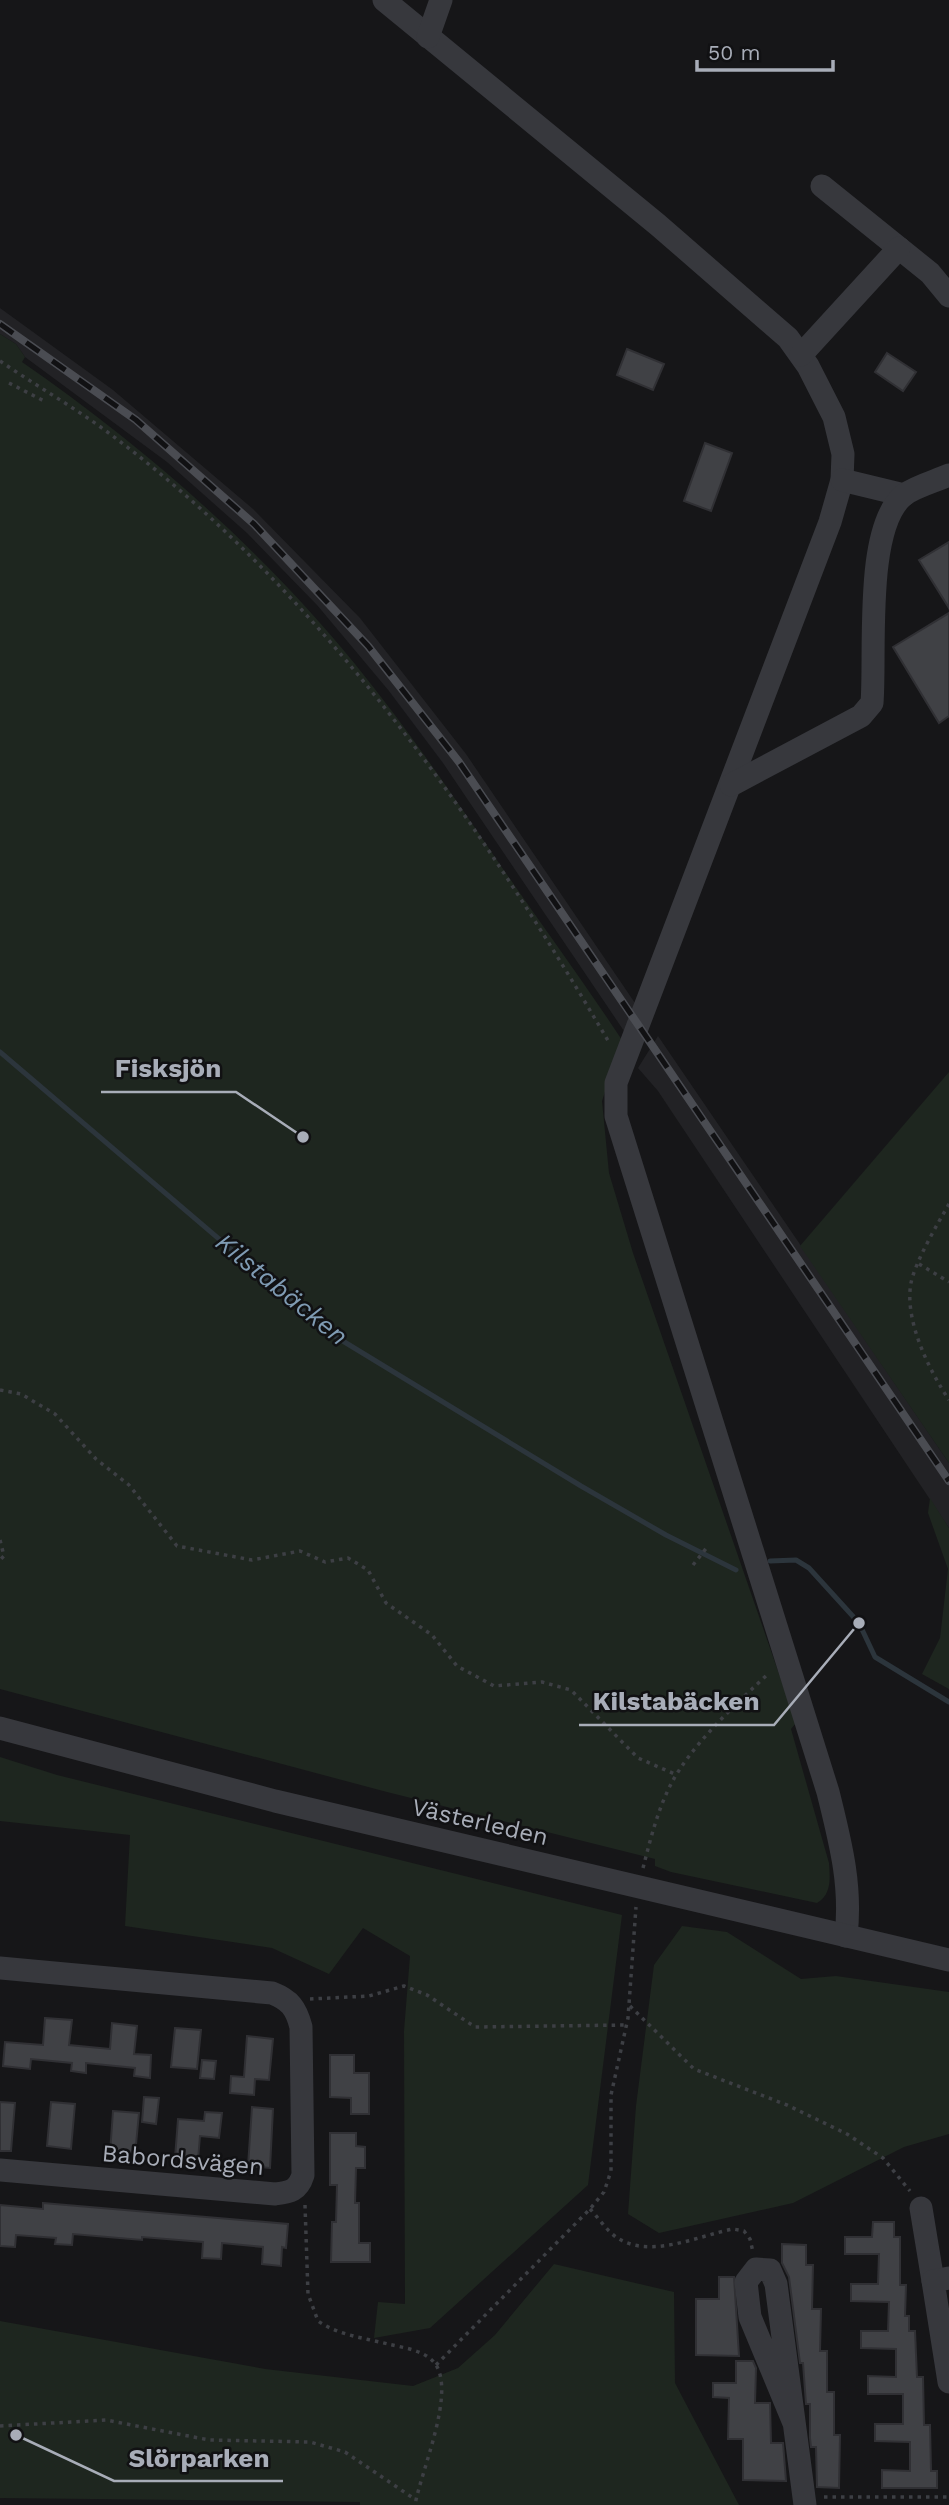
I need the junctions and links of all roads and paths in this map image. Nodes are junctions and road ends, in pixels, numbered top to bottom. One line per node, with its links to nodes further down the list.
1 (384, 0): 3 (street)
2 (441, 0): 3 (street)
3 (428, 37): 7 (street)
4 (821, 186): 5 (street)
5 (899, 248): 6 (street); 7 (street)
6 (949, 296)
7 (801, 355): 12 (street)
8 (0, 362): 15 (path)
9 (9, 383): 10 (path)
10 (46, 401)
11 (949, 475): 13 (street)
12 (842, 480): 13 (street); 14 (street)
13 (904, 495): 14 (street)
14 (730, 785): 25 (street)
15 (612, 1046)
16 (949, 1204): 17 (path)
17 (919, 1264): 18 (path); 20 (path)
18 (949, 1282)
19 (0, 1390): 27 (path)
20 (949, 1400)
21 (0, 1540): 23 (path)
22 (708, 1546): 24 (path)
23 (0, 1560)
24 (693, 1565)
25 (786, 1657): 27 (path); 30 (street)
26 (0, 1728): 30 (street, Västerleden)
27 (677, 1774): 28 (path)
28 (643, 1870)
29 (636, 1904): 34 (path)
30 (846, 1936): 31 (street, Västerleden)
31 (949, 1960)
32 (0, 1968): 33 (street)
33 (287, 1999): 35 (path); 37 (street)
34 (630, 2006): 35 (path); 39 (path)
35 (626, 2025): 38 (path)
36 (0, 2170): 37 (street, Babordsvägen)
37 (299, 2186): 42 (path)
38 (590, 2208): 40 (path); 42 (path)
39 (921, 2208): 41 (street)
40 (756, 2269): 44 (street); 44 (street)
41 (941, 2279): 43 (street)
42 (436, 2365): 48 (path)
43 (949, 2382)
44 (794, 2423): 47 (street)
45 (0, 2426): 48 (path)
46 (949, 2497): 47 (path)
47 (805, 2501)
48 (415, 2502)

